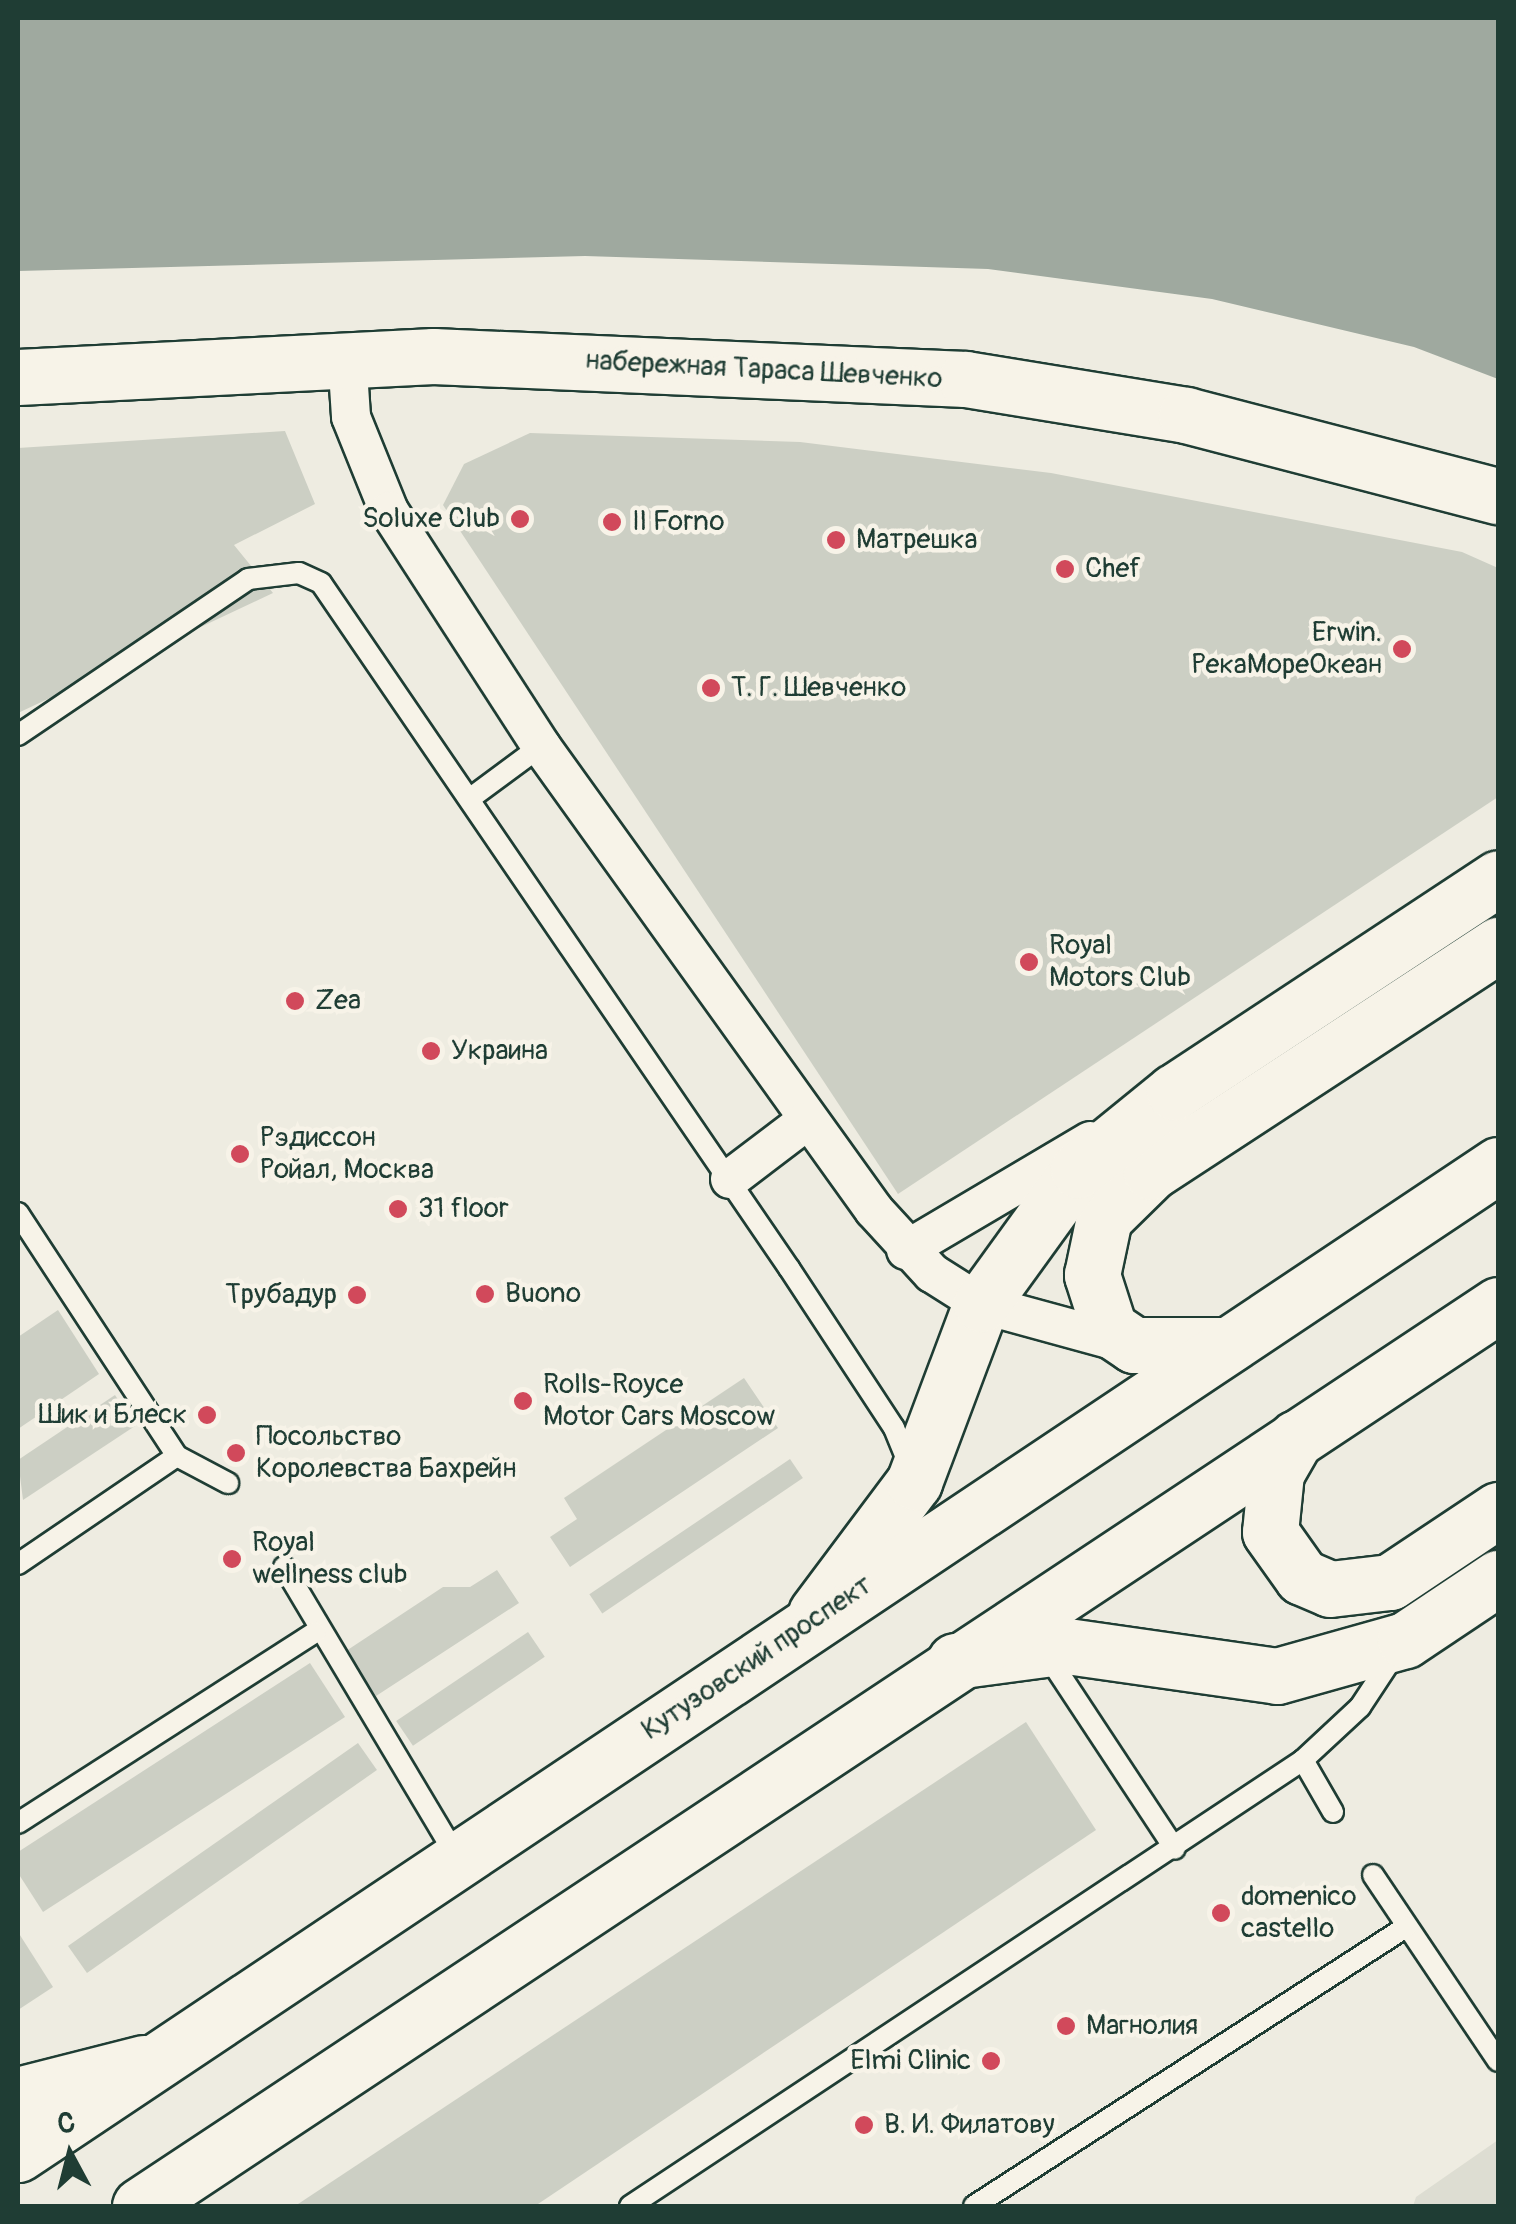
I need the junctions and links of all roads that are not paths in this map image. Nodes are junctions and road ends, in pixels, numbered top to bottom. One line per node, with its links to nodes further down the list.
1 (346, 356): 2 (main road, набережная Тараса Шевченко); 3 (main road, набережная Тараса Шевченко); 5 (street)
2 (18, 377)
3 (1498, 496)
4 (18, 735): 6 (lane)
5 (542, 746): 6 (lane); 10 (street)
6 (472, 797): 12 (lane)
7 (1498, 878): 9 (main road)
8 (1498, 945): 17 (main road)
9 (1174, 1092): 14 (street); 15 (main road)
10 (805, 1122): 12 (street); 14 (street)
11 (1498, 1165): 18 (main road, Кутузовский проспект)
12 (730, 1179): 21 (lane)
13 (18, 1213): 20 (lane)
14 (906, 1250): 15 (street)
15 (982, 1304): 17 (street); 21 (main road)
16 (1498, 1305): 19 (main road)
17 (1134, 1345): 18 (main road)
18 (1228, 1345): 27 (main road, Кутузовский проспект)
19 (1296, 1438): 23 (main road); 31 (main road)
20 (177, 1456): 22 (lane); 24 (lane)
21 (914, 1482): 27 (main road)
22 (228, 1484)
23 (1498, 1510)
24 (18, 1564)
25 (284, 1566): 28 (lane)
26 (1498, 1579): 29 (main road)
27 (806, 1625): 36 (main road, Кутузовский проспект)
28 (316, 1632): 34 (lane); 36 (lane)
29 (1405, 1640): 30 (main road); 32 (lane)
30 (1042, 1648): 31 (main road); 35 (lane)
31 (952, 1661): 43 (main road)
32 (1303, 1760): 33 (lane); 35 (lane)
33 (1333, 1812)
34 (18, 1823)
35 (1175, 1850): 44 (lane)
36 (458, 1859): 39 (main road, Кутузовский проспект)
37 (1373, 1875): 38 (lane)
38 (1406, 1927): 40 (lane); 45 (lane)
39 (157, 2060): 41 (main road); 42 (main road, Кутузовский проспект)
40 (1498, 2061)
41 (18, 2094)
42 (18, 2154)
43 (140, 2206)
44 (630, 2206)
45 (974, 2206)

